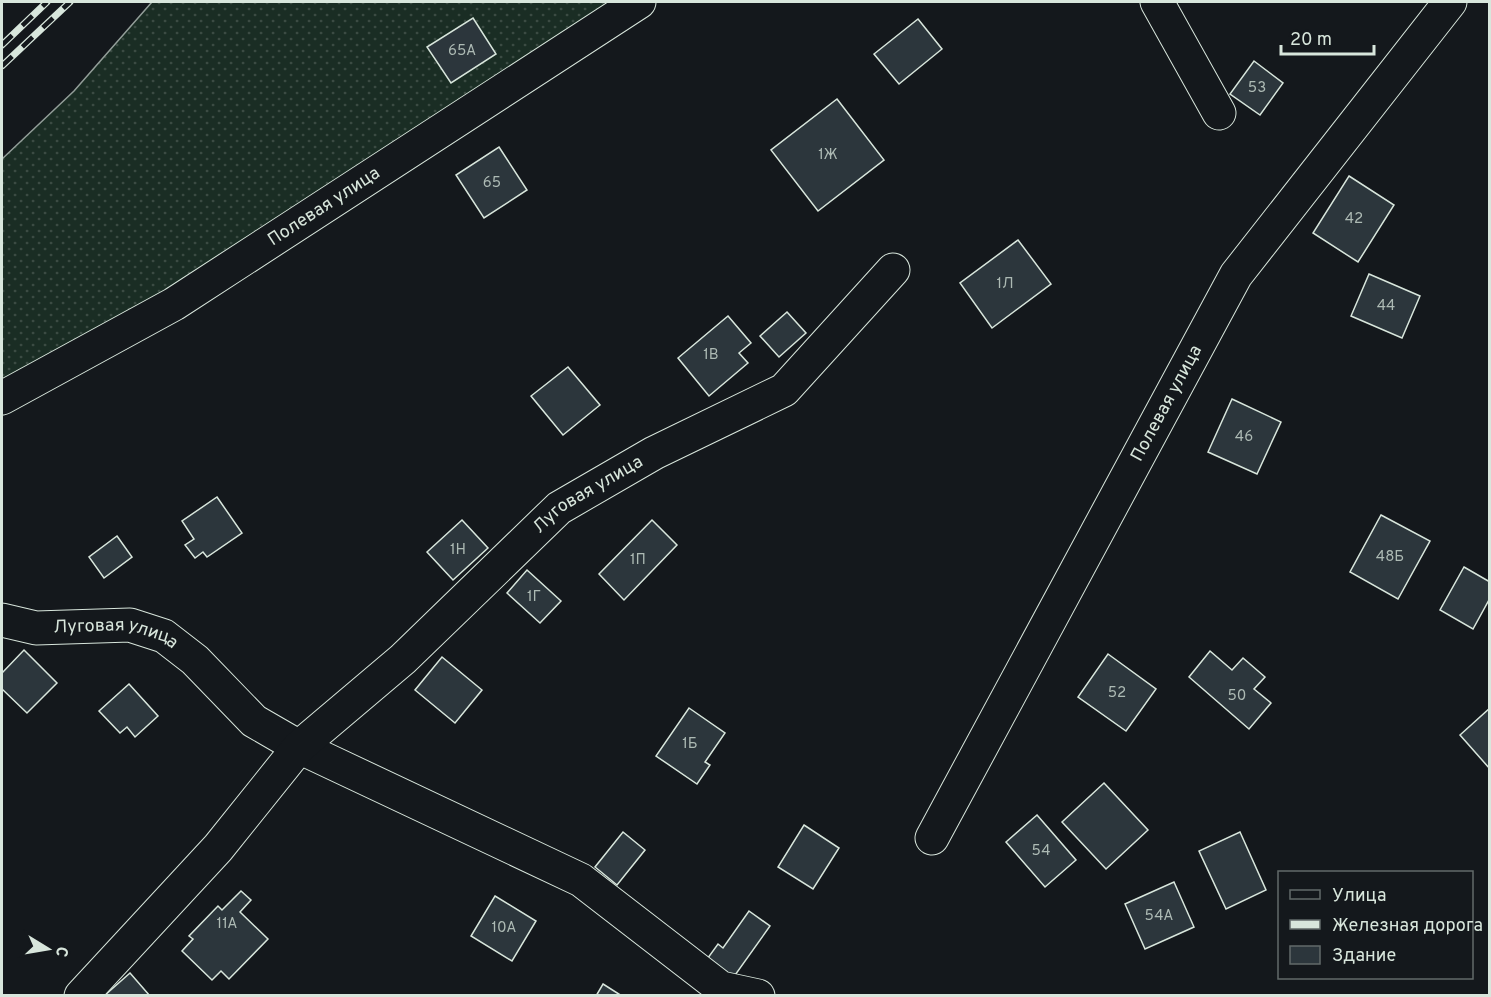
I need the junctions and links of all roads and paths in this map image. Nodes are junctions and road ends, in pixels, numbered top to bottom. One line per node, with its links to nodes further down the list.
1 (639, 2): 6 (street, Полевая улица)
2 (1157, 2): 4 (street)
3 (1450, 2): 9 (street, Полевая улица)
4 (1219, 112)
5 (893, 270): 8 (street, Луговая улица)
6 (2, 398)
7 (2, 620): 8 (street, Луговая улица)
8 (299, 747): 10 (street, Луговая улица); 11 (street, Луговая улица)
9 (933, 838)
10 (717, 992): 12 (street, Луговая улица)
11 (81, 996)
12 (758, 996)

